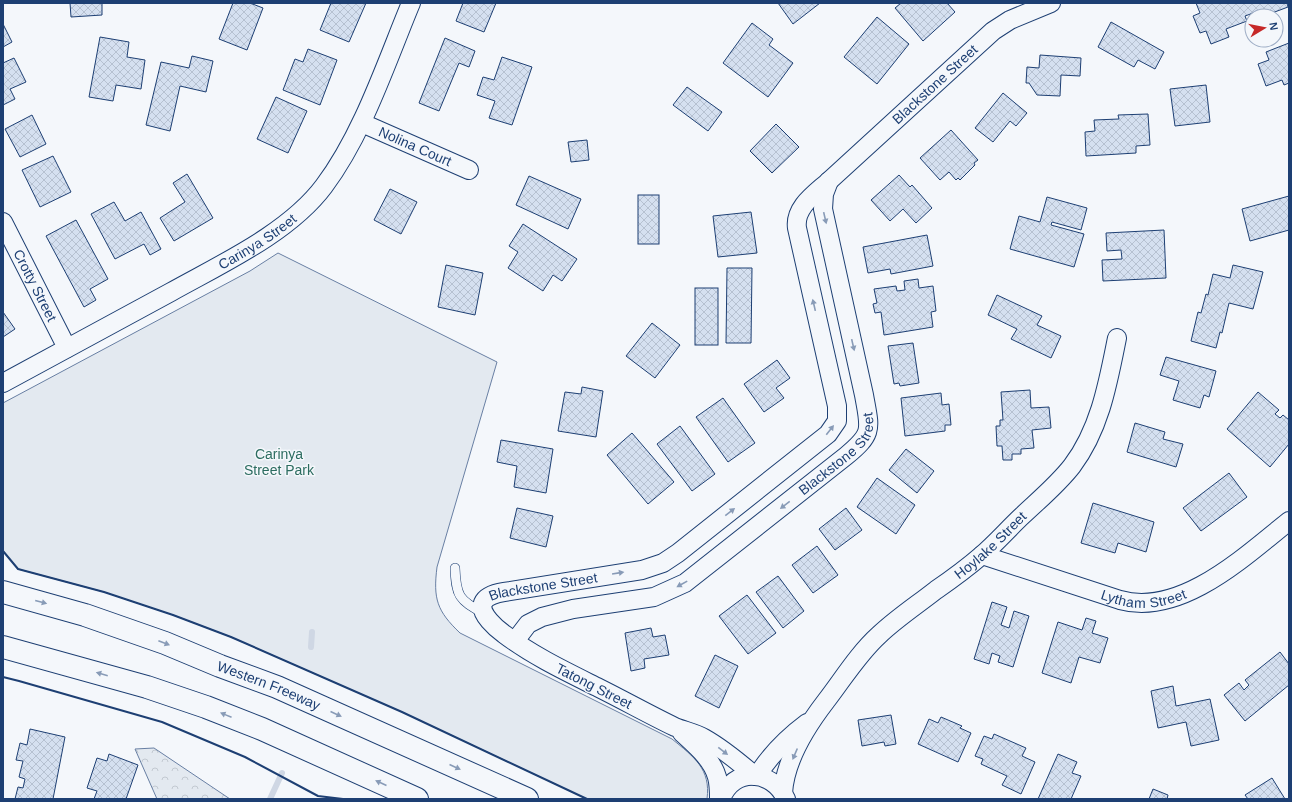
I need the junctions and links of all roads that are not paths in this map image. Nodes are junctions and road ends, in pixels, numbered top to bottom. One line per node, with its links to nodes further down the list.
1 (411, 3): 3 (street, Carinya Street)
2 (1050, 3): 5 (street, Blackstone Street)
3 (362, 123): 4 (street, Nolina Court); 8 (street, Carinya Street)
4 (469, 170)
5 (829, 180): 14 (street, Blackstone Street, one-way to 5); 15 (street, Blackstone Street, one-way to 15)
6 (3, 222): 8 (street, Crotty Street)
7 (1118, 338): 11 (street, Hoylake Street)
8 (67, 348): 9 (street, Carinya Street)
9 (3, 383)
10 (1289, 521): 11 (street, Lytham Street)
11 (982, 555): 17 (street, Hoylake Street)
12 (455, 568): 14 (lane)
13 (3, 592): 22 (highway, Western Freeway, one-way to 22)
14 (485, 614): 15 (street, Blackstone Street)
15 (515, 641): 18 (street, Tatong Street)
16 (3, 647): 21 (highway, one-way to 16)
17 (812, 719): 19 (street, Hoylake Street); 20 (street, Hoylake Street, one-way to 20)
18 (676, 727): 19 (street, Tatong Street, one-way to 19); 23 (street, Tatong Street)
19 (756, 776): 20 (street, Tatong Street); 23 (street)
20 (785, 797)
21 (417, 799)
22 (527, 799)
23 (720, 799)

